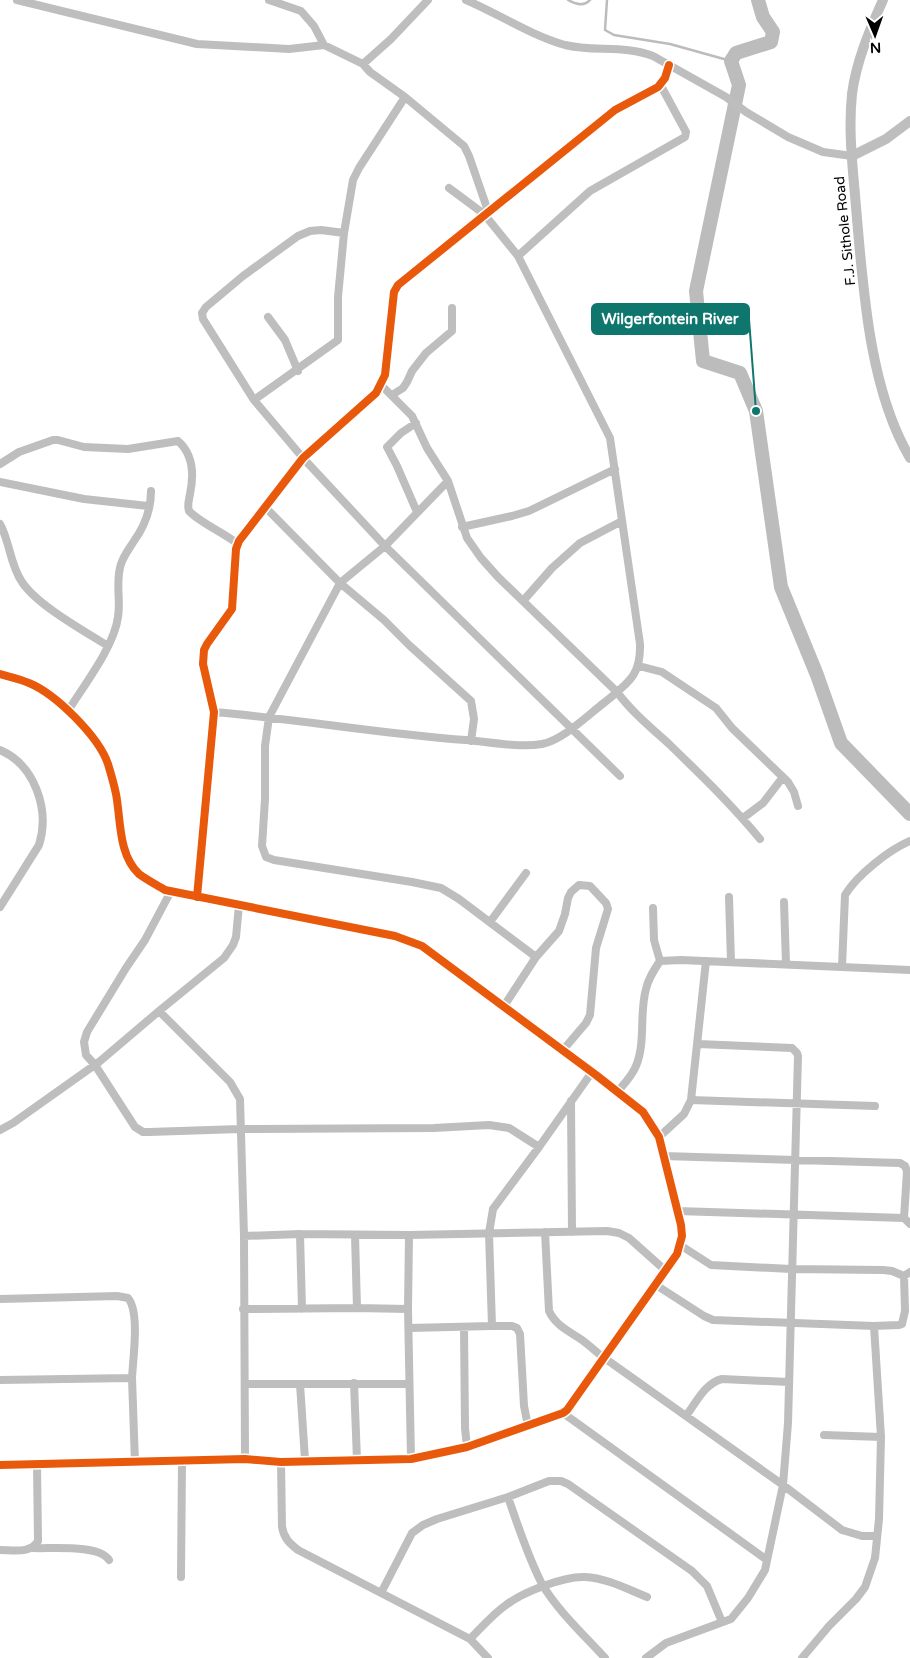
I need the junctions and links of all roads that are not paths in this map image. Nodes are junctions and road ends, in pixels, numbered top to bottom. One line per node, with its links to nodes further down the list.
1 (17, 0): 6 (street)
2 (269, 0): 6 (street)
3 (428, 0): 7 (street)
4 (466, 0): 8 (street)
5 (883, 0): 12 (street, F.J. Sithole Road)
6 (324, 45): 7 (street)
7 (363, 64): 10 (street)
8 (670, 65): 9 (street); 12 (street)
9 (660, 84): 14 (street); 16 (street)
10 (405, 98): 14 (street); 15 (street)
11 (910, 122): 12 (street)
12 (852, 156): 25 (street, F.J. Sithole Road)
13 (449, 188): 14 (street)
14 (486, 213): 16 (street); 20 (street)
15 (344, 234): 19 (street); 22 (street)
16 (518, 256): 27 (street)
17 (452, 308): 21 (street)
18 (268, 317): 19 (street)
19 (298, 370): 22 (street)
20 (381, 385): 21 (street); 24 (street)
21 (392, 395): 23 (street)
22 (254, 400): 24 (street)
23 (416, 423): 28 (street); 33 (street)
24 (303, 458): 32 (street); 38 (street)
25 (910, 458)
26 (0, 464): 37 (street)
27 (615, 469): 34 (street); 36 (street)
28 (448, 481): 33 (street); 36 (street)
29 (0, 482): 31 (street)
30 (151, 491): 31 (street)
31 (148, 506): 41 (street)
32 (266, 508): 37 (street); 39 (street)
33 (417, 512): 38 (street)
34 (622, 521): 40 (street); 42 (street)
35 (0, 524): 41 (street)
36 (462, 526): 40 (street)
37 (238, 544): 46 (street)
38 (385, 546): 39 (street); 48 (street)
39 (340, 583): 47 (street); 49 (street)
40 (523, 601): 44 (street)
41 (108, 646): 45 (street)
42 (639, 666): 44 (street); 52 (street)
43 (0, 674): 45 (street)
44 (617, 692): 48 (street); 54 (street)
45 (68, 711): 58 (street)
46 (214, 712): 47 (street); 59 (street)
47 (269, 717): 49 (street); 65 (street)
48 (571, 728): 49 (street); 51 (street)
49 (471, 741)
50 (0, 750): 63 (street)
51 (620, 776)
52 (783, 777): 53 (street); 54 (street)
53 (798, 806)
54 (743, 818): 55 (street)
55 (760, 839)
56 (910, 841): 71 (street)
57 (526, 873): 65 (street)
58 (171, 891): 59 (street); 77 (street)
59 (197, 896): 62 (street)
60 (729, 896): 69 (street)
61 (784, 902): 70 (street)
62 (239, 905): 73 (street); 74 (street)
63 (0, 907)
64 (654, 908): 67 (street)
65 (490, 922): 66 (street)
66 (536, 957): 73 (street); 76 (street)
67 (660, 961): 68 (street); 79 (street)
68 (706, 961): 69 (street); 75 (street)
69 (731, 962): 70 (street)
70 (786, 964): 71 (street)
71 (842, 967): 72 (street)
72 (910, 970)
73 (504, 1006): 76 (street)
74 (159, 1010): 77 (street); 84 (street)
75 (698, 1044): 80 (street); 82 (street)
76 (563, 1050): 78 (street)
77 (95, 1065): 84 (street); 85 (street)
78 (592, 1072): 79 (street); 81 (street)
79 (618, 1092): 86 (street)
80 (691, 1100): 82 (street); 86 (street)
81 (571, 1101): 87 (street); 95 (street)
82 (797, 1104): 83 (street); 89 (street)
83 (875, 1106)
84 (240, 1129): 87 (street); 100 (street)
85 (0, 1130)
86 (659, 1137): 88 (street)
87 (540, 1146): 96 (street)
88 (663, 1156): 89 (street); 90 (street)
89 (795, 1159): 91 (street); 92 (street)
90 (677, 1211): 91 (street); 101 (street)
91 (793, 1213): 92 (street); 102 (street)
92 (904, 1218): 93 (street)
93 (910, 1224)
94 (545, 1232): 95 (street); 96 (street); 116 (street)
95 (572, 1232): 103 (street)
96 (489, 1233): 99 (street); 112 (street)
97 (300, 1234): 98 (street); 100 (street); 109 (street)
98 (355, 1235): 99 (street); 107 (street)
99 (409, 1235): 110 (street)
100 (244, 1236): 108 (street)
101 (680, 1245): 102 (street); 103 (street)
102 (791, 1269): 104 (street); 111 (street)
103 (666, 1270): 105 (street)
104 (907, 1274): 113 (street)
105 (656, 1285): 111 (street); 116 (street)
106 (0, 1298): 117 (street)
107 (357, 1308): 109 (street); 110 (street)
108 (243, 1309): 109 (street); 121 (street)
109 (302, 1309)
110 (408, 1309): 115 (street)
111 (790, 1323): 113 (street); 119 (street)
112 (492, 1326): 114 (street); 126 (street)
113 (874, 1326): 128 (street)
114 (464, 1327): 115 (street); 129 (street)
115 (409, 1328): 123 (street)
116 (603, 1358): 124 (street); 125 (street)
117 (132, 1378): 118 (street); 136 (street)
118 (0, 1380)
119 (789, 1382): 125 (street); 139 (street)
120 (354, 1383): 122 (street); 123 (street); 133 (street)
121 (245, 1384): 122 (street); 130 (street)
122 (300, 1384): 132 (street)
123 (409, 1384): 134 (street)
124 (563, 1413): 126 (street); 145 (street)
125 (686, 1416): 139 (street)
126 (528, 1426): 129 (street)
127 (824, 1435): 128 (street)
128 (881, 1437): 141 (street)
129 (467, 1447): 134 (street)
130 (246, 1459): 131 (street); 135 (street)
131 (182, 1460): 136 (street); 146 (street)
132 (305, 1460): 133 (street); 135 (street)
133 (357, 1460): 134 (street)
134 (411, 1460)
135 (281, 1462): 148 (street)
136 (135, 1463): 137 (street)
137 (36, 1464): 138 (street); 142 (street)
138 (0, 1465)
139 (783, 1485): 141 (street); 145 (street)
140 (508, 1497): 147 (street); 148 (street); 150 (street)
141 (877, 1536): 155 (street)
142 (33, 1548): 143 (street); 144 (street)
143 (0, 1550)
144 (109, 1560)
145 (767, 1560): 150 (street)
146 (181, 1577)
147 (543, 1586): 149 (street); 151 (street); 153 (street)
148 (381, 1594): 151 (street)
149 (647, 1597)
150 (722, 1622): 154 (street)
151 (470, 1639): 152 (street)
152 (488, 1658)
153 (605, 1658)
154 (646, 1658)
155 (802, 1658)

